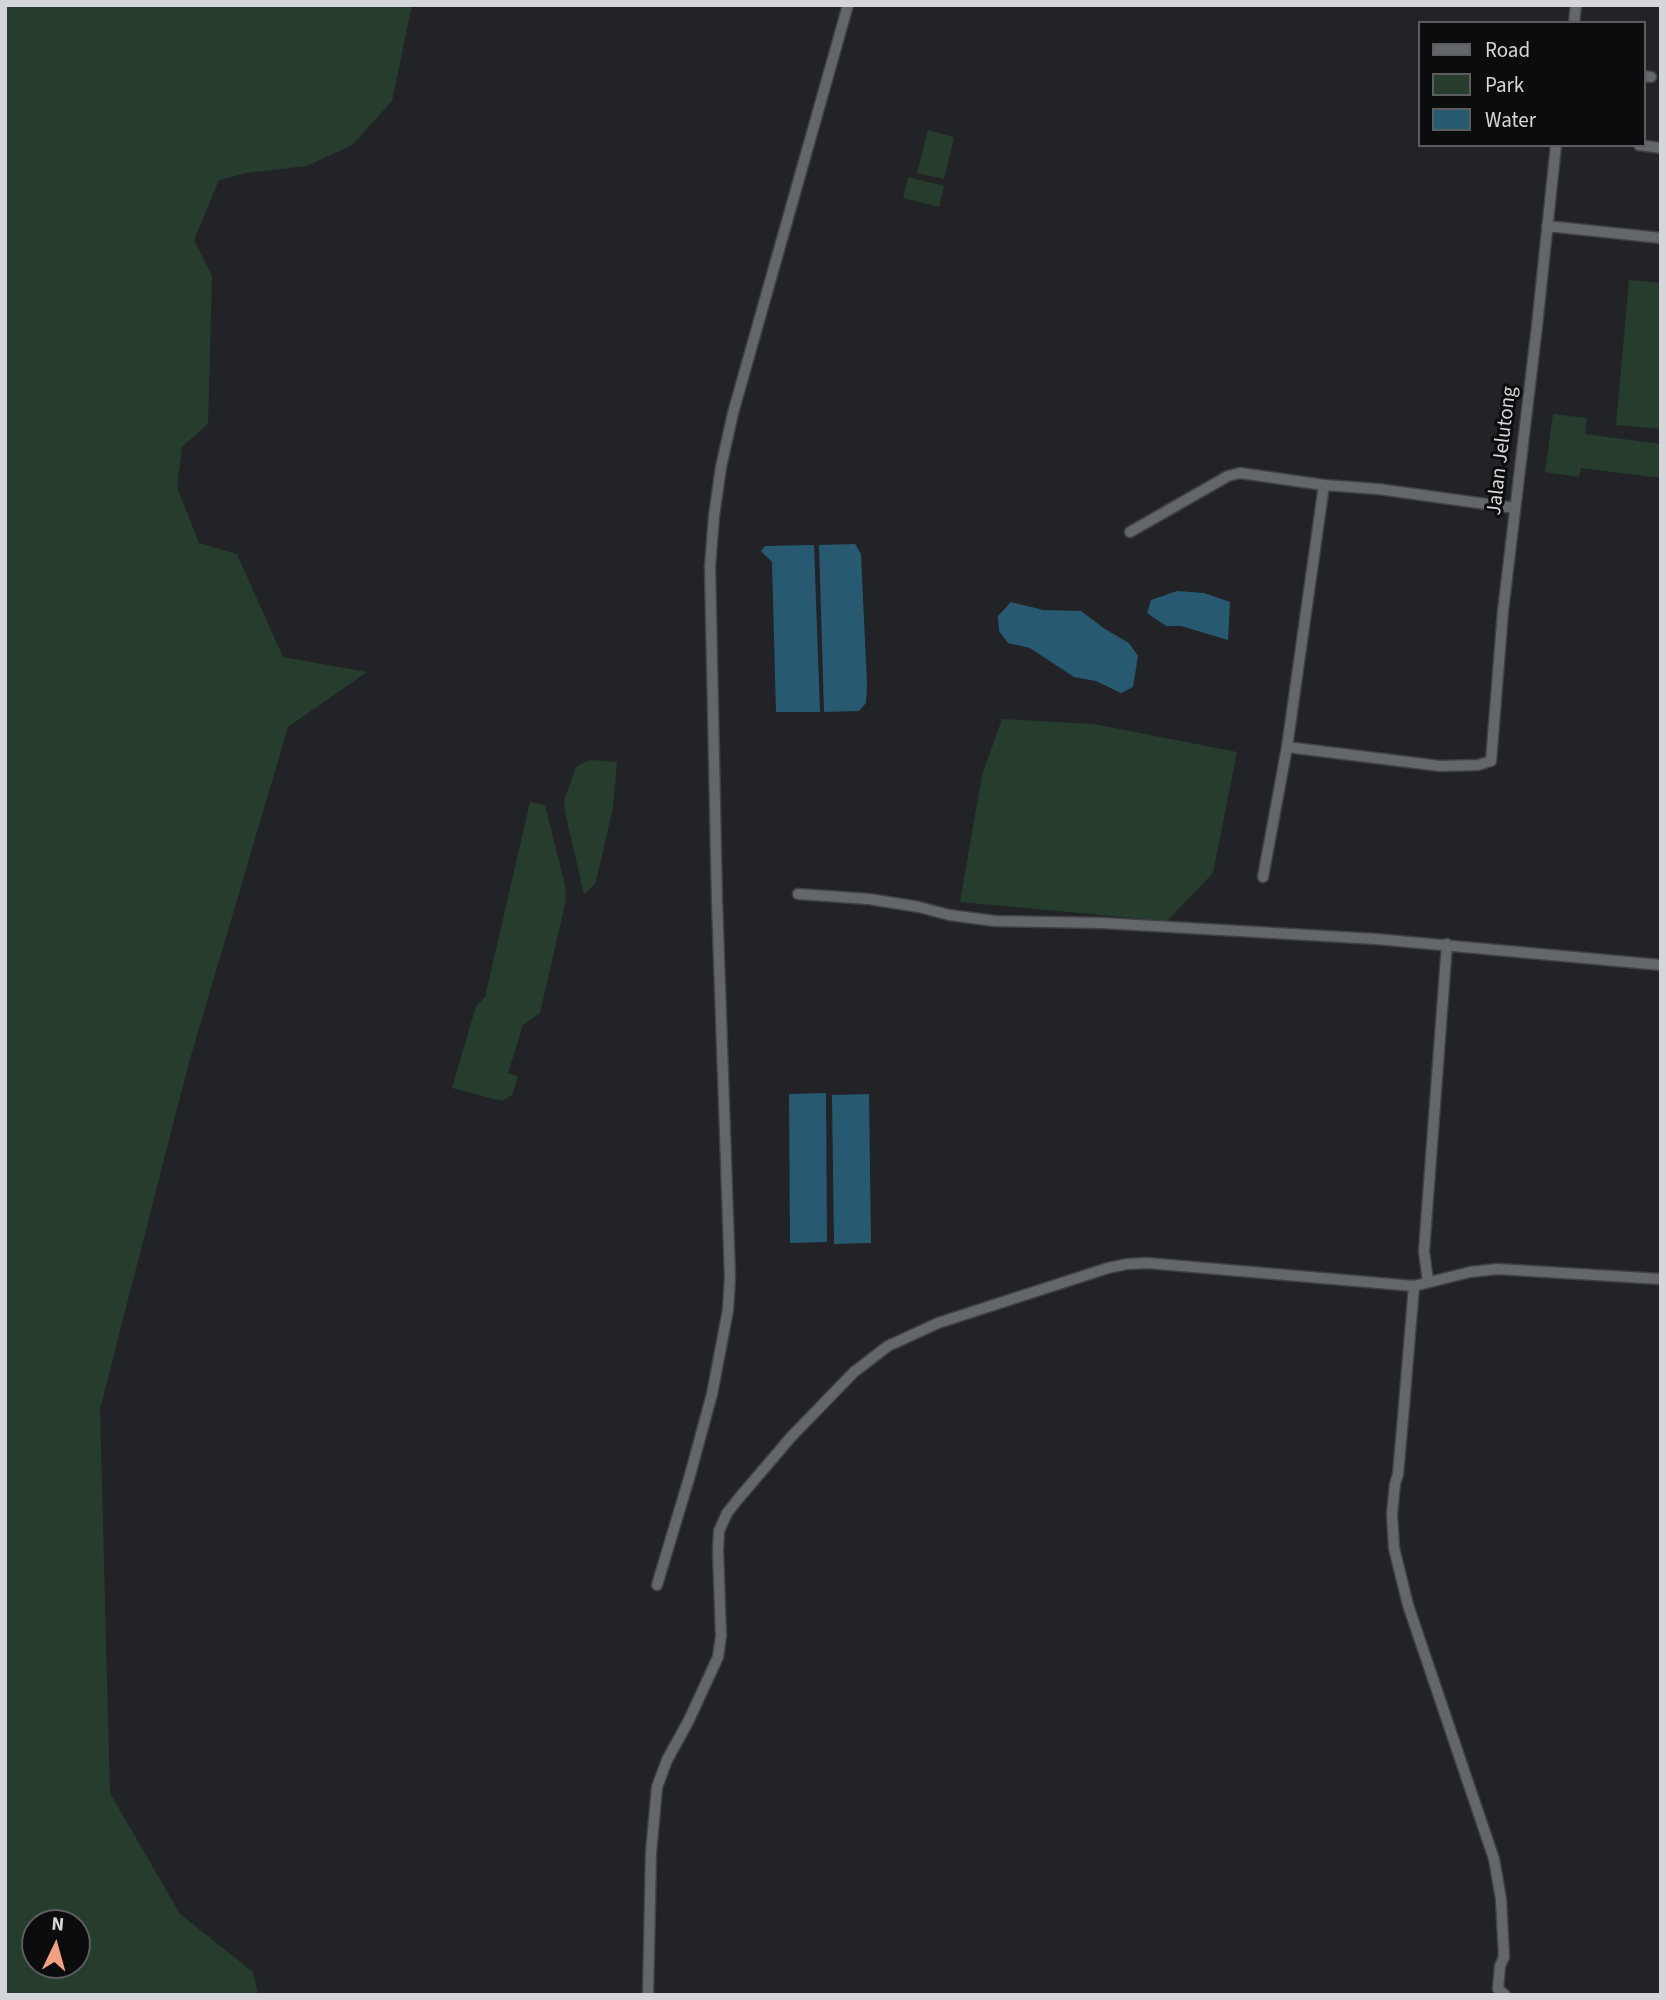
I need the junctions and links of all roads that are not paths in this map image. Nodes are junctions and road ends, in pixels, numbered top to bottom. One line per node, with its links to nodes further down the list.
1 (848, 5): 16 (street)
2 (1556, 147): 3 (street, Jalan Jelutong)
3 (1547, 226): 4 (street); 6 (street, Jalan Jelutong)
4 (1661, 238)
5 (1324, 485): 6 (street); 7 (street); 8 (street)
6 (1515, 508): 8 (street, Jalan Jelutong)
7 (1130, 532)
8 (1287, 747): 9 (street)
9 (1263, 877)
10 (798, 894): 11 (street)
11 (1447, 944): 12 (street); 14 (street)
12 (1650, 964)
13 (1661, 1279): 14 (street)
14 (1428, 1282): 15 (street)
15 (1414, 1286): 17 (street); 18 (street)
16 (657, 1585)
17 (648, 1995)
18 (1505, 1995)

